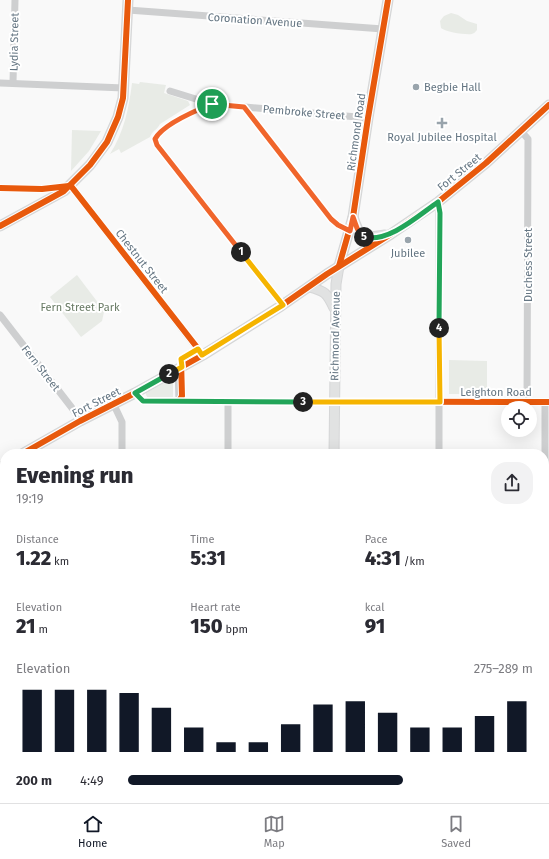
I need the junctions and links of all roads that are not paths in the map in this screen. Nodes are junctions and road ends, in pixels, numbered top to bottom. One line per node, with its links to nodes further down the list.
1 (15, 0): 7 (street, Lydia Street)
2 (128, 0): 4 (main road)
3 (388, 0): 5 (main road, Richmond Road)
4 (128, 10): 5 (street, Coronation Avenue); 8 (main road)
5 (383, 29): 13 (main road, Richmond Road)
6 (0, 83): 7 (street)
7 (13, 84): 8 (street)
8 (124, 88): 15 (main road)
9 (170, 91): 10 (street, Pembroke Street)
10 (212, 104): 12 (street, Pembroke Street); 25 (street)
11 (549, 104): 14 (main road, Fort Street)
12 (244, 107): 13 (street, Pembroke Street); 21 (street)
13 (368, 118): 19 (main road, Richmond Road)
14 (521, 131): 18 (main road, Fort Street); 33 (street, Duchess Street)
15 (71, 186): 20 (main road); 28 (street, Chestnut Street)
16 (0, 188): 17 (street)
17 (42, 190)
18 (438, 202): 22 (main road, Fort Street); 35 (street)
19 (353, 217): 21 (main road, Richmond Road); 22 (main road)
20 (0, 226)
21 (350, 231): 23 (main road, Richmond Road)
22 (391, 234): 23 (main road, Fort Street)
23 (339, 266): 24 (main road, Fort Street); 26 (main road, Richmond Avenue)
24 (309, 287): 25 (main road, Fort Street); 26 (main road)
25 (283, 305): 29 (main road, Fort Street)
26 (335, 309): 34 (main road, Richmond Avenue)
27 (0, 315): 40 (street, Fern Street)
28 (197, 348)
29 (178, 369): 30 (main road, Fort Street); 31 (street)
30 (135, 393): 31 (street, Leighton Road); 39 (main road, Fort Street)
31 (178, 401): 32 (street, Leighton Road)
32 (228, 401): 34 (street, Leighton Road); 43 (street)
33 (527, 401)
34 (335, 402): 35 (street, Leighton Road); 44 (main road, Richmond Avenue)
35 (440, 402): 38 (street, Leighton Road); 45 (street)
36 (537, 402): 37 (street, Leighton Road)
37 (547, 402): 46 (street)
38 (501, 403)
39 (114, 404): 40 (main road, Fort Street); 42 (street)
40 (80, 421): 41 (main road, Fort Street)
41 (31, 449)
42 (122, 449)
43 (228, 449)
44 (334, 449)
45 (439, 449)
46 (546, 449)

